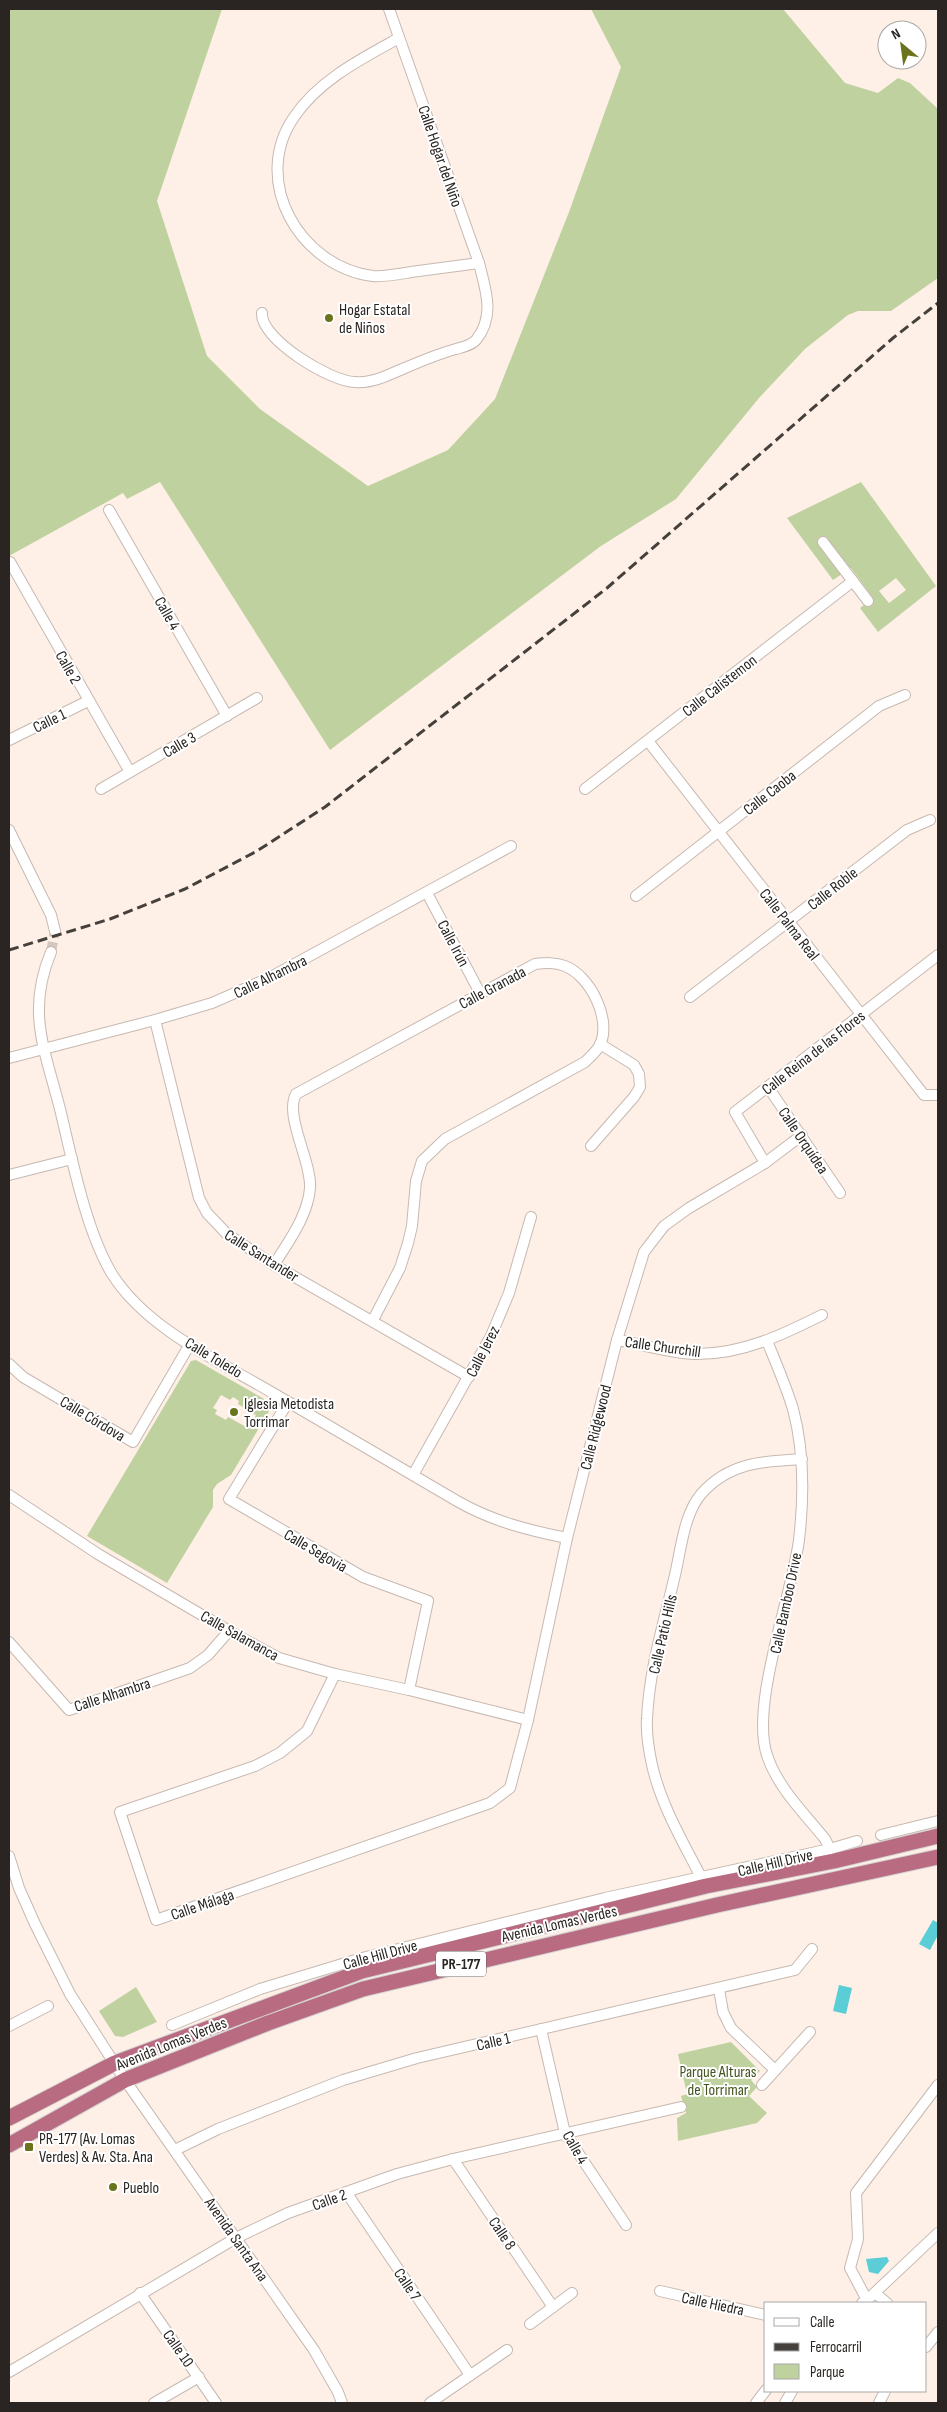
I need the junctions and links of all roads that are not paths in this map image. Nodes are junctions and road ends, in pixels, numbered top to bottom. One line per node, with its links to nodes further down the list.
1 (389, 9): 2 (street, Calle Hogar del Niño)
2 (399, 38): 3 (street, Calle Hogar del Niño); 3 (street)
3 (479, 263): 4 (street, Calle Hogar del Niño)
4 (262, 313)
5 (109, 510): 13 (street, Calle 4)
6 (823, 542): 8 (street)
7 (10, 562): 12 (street, Calle 2)
8 (853, 581): 9 (street); 15 (street, Calle Calistemon)
9 (868, 601)
10 (905, 694): 21 (street, Calle Caoba)
11 (257, 698): 13 (street, Calle 3)
12 (88, 701): 14 (street, Calle 1); 16 (street, Calle 2)
13 (227, 716): 16 (street, Calle 3)
14 (9, 740)
15 (648, 741): 18 (street, Calle Calistemon); 21 (street, Calle Palma Real)
16 (130, 772): 17 (street, Calle 3)
17 (101, 789)
18 (586, 790)
19 (930, 820): 26 (street, Calle Roble)
20 (9, 830): 22 (street)
21 (718, 832): 25 (street, Calle Caoba); 26 (street, Calle Palma Real)
22 (12, 842): 27 (street)
23 (511, 846): 24 (street, Calle Alhambra)
24 (427, 893): 30 (street, Calle Irún); 33 (street, Calle Alhambra)
25 (636, 896)
26 (788, 922): 31 (street, Calle Roble); 32 (street, Calle Palma Real)
27 (55, 931)
28 (51, 952): 35 (street, Calle Toledo)
29 (938, 955): 32 (street, Calle Reina de las Flores)
30 (480, 993): 34 (street, Calle Granada); 46 (street, Calle Granada)
31 (690, 997)
32 (861, 1015): 37 (street, Calle Reina de las Flores); 38 (street, Calle Palma Real)
33 (154, 1020): 35 (street, Calle Alhambra); 46 (street, Calle Santander)
34 (600, 1044): 40 (street); 48 (street)
35 (45, 1049): 36 (street, Calle Alhambra); 41 (street, Calle Toledo)
36 (9, 1058)
37 (768, 1087): 39 (street, Calle Orquídea); 42 (street, Calle Reina de las Flores)
38 (938, 1095)
39 (802, 1135): 42 (street); 44 (street, Calle Orquídea)
40 (591, 1146)
41 (72, 1159): 43 (street); 51 (street, Calle Toledo)
42 (765, 1163): 49 (street, Calle Ridgewood)
43 (9, 1175)
44 (840, 1193)
45 (531, 1218): 53 (street, Calle Jerez)
46 (274, 1265): 48 (street, Calle Santander)
47 (822, 1315): 50 (street, Calle Churchill)
48 (373, 1320): 53 (street, Calle Santander)
49 (617, 1340): 50 (street, Calle Churchill); 58 (street, Calle Ridgewood)
50 (767, 1341): 55 (street, Calle Bamboo Drive)
51 (190, 1344): 52 (street, Calle Córdova); 54 (street, Calle Toledo)
52 (9, 1364)
53 (469, 1377): 56 (street, Calle Jerez)
54 (288, 1402): 56 (street, Calle Toledo); 62 (street, Calle Segovia)
55 (802, 1459): 68 (street, Calle Bamboo Drive); 71 (street, Calle Patio Hills)
56 (412, 1475): 58 (street, Calle Toledo)
57 (9, 1495): 59 (street, Calle Salamanca)
58 (566, 1538): 63 (street, Calle Ridgewood)
59 (229, 1631): 60 (street, Calle Alhambra); 61 (street, Calle Salamanca)
60 (9, 1642)
61 (335, 1674): 62 (street, Calle Salamanca); 63 (street, Calle Málaga)
62 (409, 1690): 63 (street, Calle Salamanca)
63 (528, 1720)
64 (938, 1821): 65 (street)
65 (881, 1835)
66 (938, 1836): 79 (highway, Avenida Lomas Verdes / PR-177)
67 (858, 1841): 68 (street, Calle Hill Drive)
68 (830, 1850): 71 (street, Calle Hill Drive)
69 (9, 1856): 79 (street, Avenida Santa Ana)
70 (938, 1857): 81 (highway, Avenida Lomas Verdes / PR-177)
71 (702, 1879): 75 (street, Calle Hill Drive)
72 (812, 1949): 73 (street, Calle 1)
73 (719, 1989): 77 (street, Calle 1); 80 (street)
74 (48, 2006): 76 (street)
75 (172, 2025)
76 (9, 2026)
77 (541, 2030): 86 (street, Calle 4); 88 (street, Calle 1)
78 (810, 2032): 80 (street)
79 (115, 2063): 81 (street, Avenida Santa Ana); 85 (highway, Avenida Lomas Verdes / PR-177)
80 (776, 2070): 82 (street)
81 (125, 2080): 87 (highway, Avenida Lomas Verdes / PR-177); 88 (street, Avenida Santa Ana)
82 (762, 2085)
83 (938, 2085): 97 (street)
84 (681, 2107): 86 (street, Calle 2)
85 (9, 2118)
86 (565, 2133): 89 (street, Calle 2); 91 (street, Calle 4)
87 (9, 2145)
88 (175, 2150): 93 (street, Avenida Santa Ana)
89 (453, 2159): 90 (street, Calle 2); 99 (street, Calle 8)
90 (346, 2192): 93 (street, Calle 2); 106 (street, Calle 7)
91 (626, 2225)
92 (938, 2233): 97 (street)
93 (236, 2238): 95 (street, Calle 2); 112 (street, Avenida Santa Ana)
94 (660, 2291): 100 (street, Calle Hiedra)
95 (140, 2293): 105 (street, Calle 2); 107 (street, Calle 10)
96 (572, 2293): 99 (street)
97 (867, 2300): 98 (street)
98 (880, 2302)
99 (553, 2307): 101 (street)
100 (764, 2314)
101 (530, 2324)
102 (938, 2332): 103 (street)
103 (927, 2342)
104 (507, 2350): 106 (street)
105 (9, 2372)
106 (470, 2375): 113 (street)
107 (199, 2377): 110 (street); 111 (street, Calle 10)
108 (764, 2392): 114 (street)
109 (791, 2392): 115 (street)
110 (154, 2403)
111 (216, 2403)
112 (342, 2403)
113 (430, 2403)
114 (756, 2403)
115 (785, 2403)

